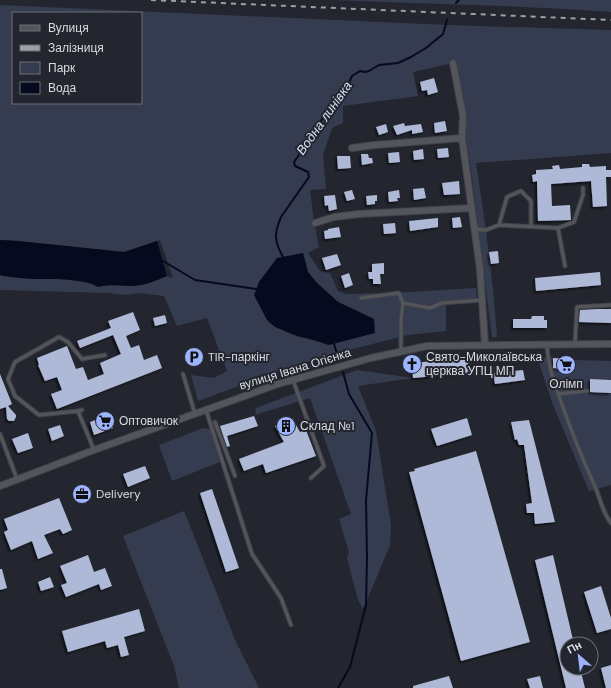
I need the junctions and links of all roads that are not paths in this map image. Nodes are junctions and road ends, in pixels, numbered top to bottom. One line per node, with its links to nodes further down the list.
1 (453, 62): 2 (street)
2 (462, 138): 3 (street); 5 (street)
3 (352, 148)
4 (583, 188): 9 (lane)
5 (471, 208): 6 (street); 10 (street)
6 (315, 223)
7 (499, 225): 8 (lane); 8 (lane); 10 (lane)
8 (531, 226): 9 (lane)
9 (558, 228): 11 (lane)
10 (475, 229): 13 (street)
11 (565, 266)
12 (361, 298): 14 (lane)
13 (482, 300): 14 (lane); 18 (street)
14 (403, 303): 20 (lane)
15 (611, 305): 16 (lane)
16 (575, 344): 17 (street, вулиця Івана Огієнка); 19 (street, вулиця Івана Огієнка)
17 (611, 344)
18 (485, 345): 19 (street, вулиця Івана Огієнка); 20 (street, вулиця Івана Огієнка)
19 (547, 345): 25 (lane)
20 (401, 352): 23 (street, вулиця Івана Огієнка)
21 (105, 355): 30 (lane)
22 (183, 374): 27 (lane)
23 (293, 380): 26 (street, вулиця Івана Огієнка); 32 (lane)
24 (587, 391): 25 (lane)
25 (558, 394): 35 (lane)
26 (206, 410): 27 (street, вулиця Івана Огієнка); 36 (lane)
27 (195, 414): 30 (street, вулиця Івана Огієнка)
28 (215, 422): 31 (lane)
29 (0, 434): 33 (lane)
30 (94, 450): 33 (street, вулиця Івана Огієнка)
31 (235, 476)
32 (311, 478)
33 (17, 480): 34 (street, вулиця Івана Огієнка)
34 (0, 486)
35 (611, 523)
36 (291, 625)

